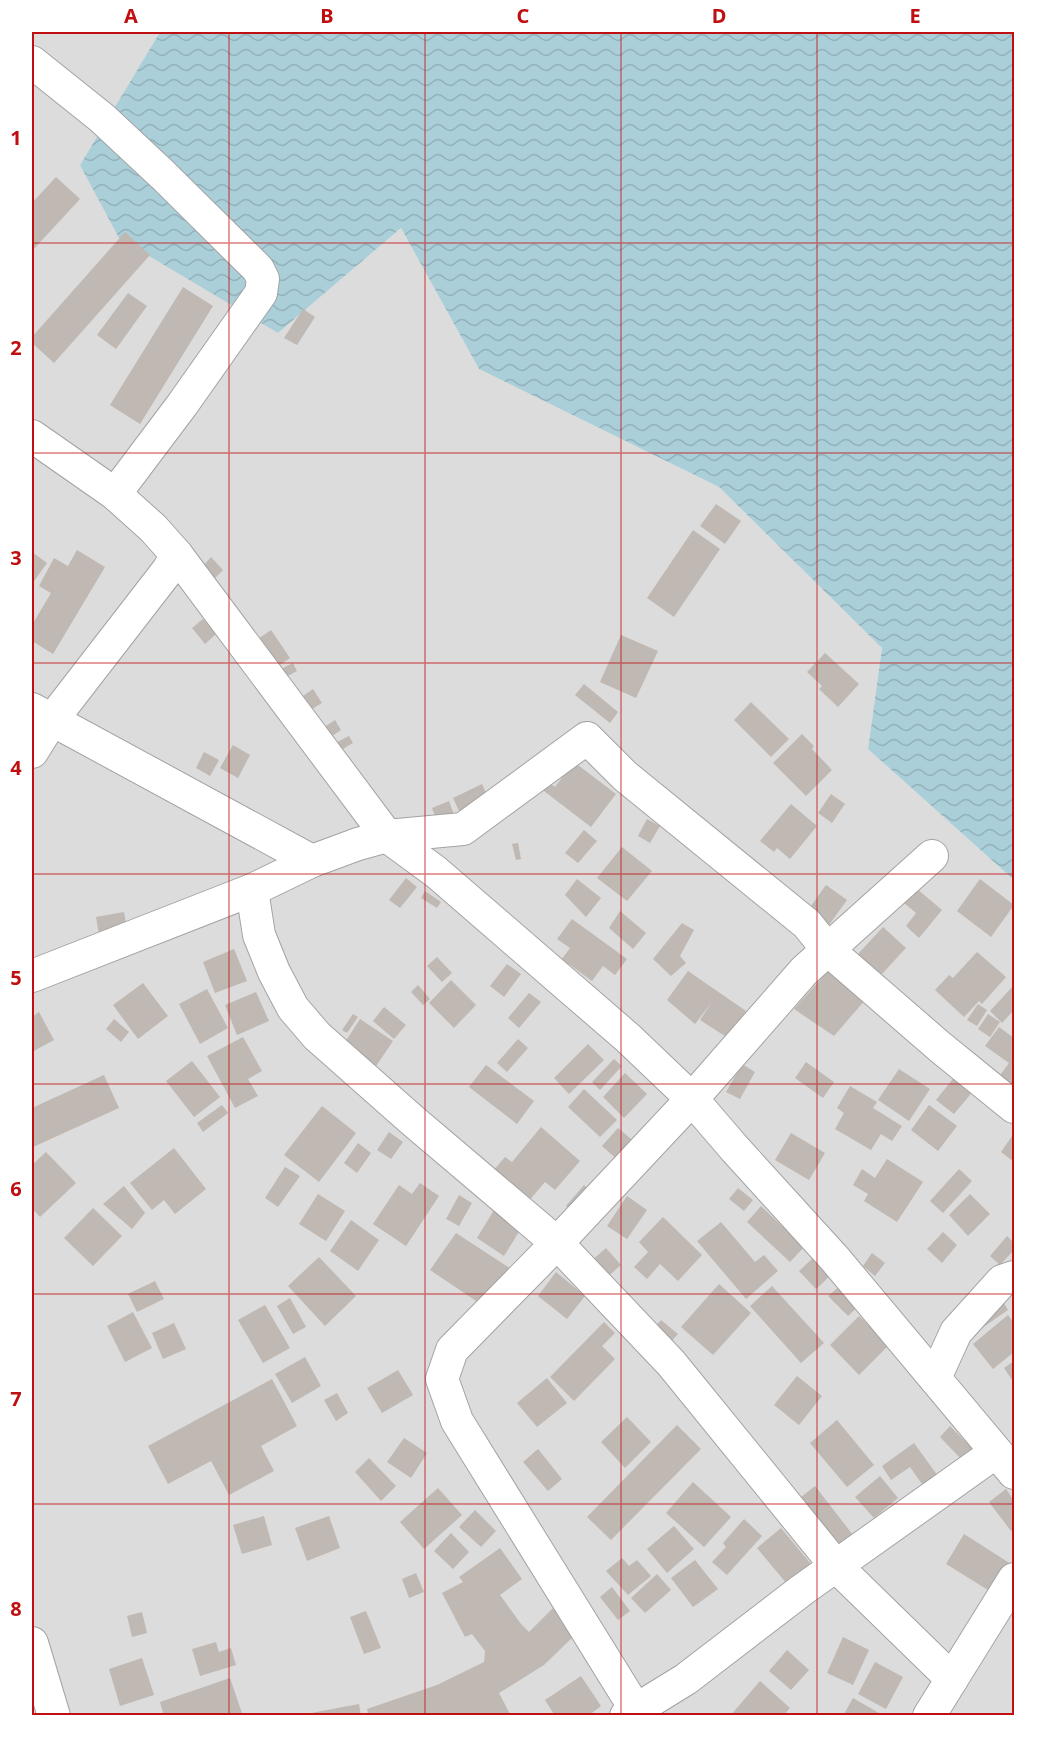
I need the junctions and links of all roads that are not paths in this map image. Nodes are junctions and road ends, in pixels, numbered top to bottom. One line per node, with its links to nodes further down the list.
1 (32, 62): 3 (street)
2 (32, 436): 3 (street)
3 (115, 494): 4 (street)
4 (177, 555): 5 (street); 7 (street)
5 (42, 714): 6 (street); 9 (street)
6 (32, 752)
7 (387, 836): 9 (street); 11 (street); 13 (street)
8 (932, 856): 11 (street)
9 (312, 861): 10 (street)
10 (252, 890): 12 (street); 15 (street)
11 (827, 949): 13 (street); 14 (street)
12 (32, 976)
13 (692, 1099): 15 (street); 17 (street)
14 (1014, 1107)
15 (557, 1243): 19 (street); 23 (street)
16 (1014, 1277): 17 (street)
17 (935, 1378): 18 (street)
18 (1005, 1462): 19 (street)
19 (836, 1566): 22 (street); 23 (street)
20 (1014, 1579): 22 (street)
21 (32, 1643): 24 (street)
22 (952, 1679): 25 (street)
23 (636, 1714)
24 (54, 1716)
25 (929, 1716)

